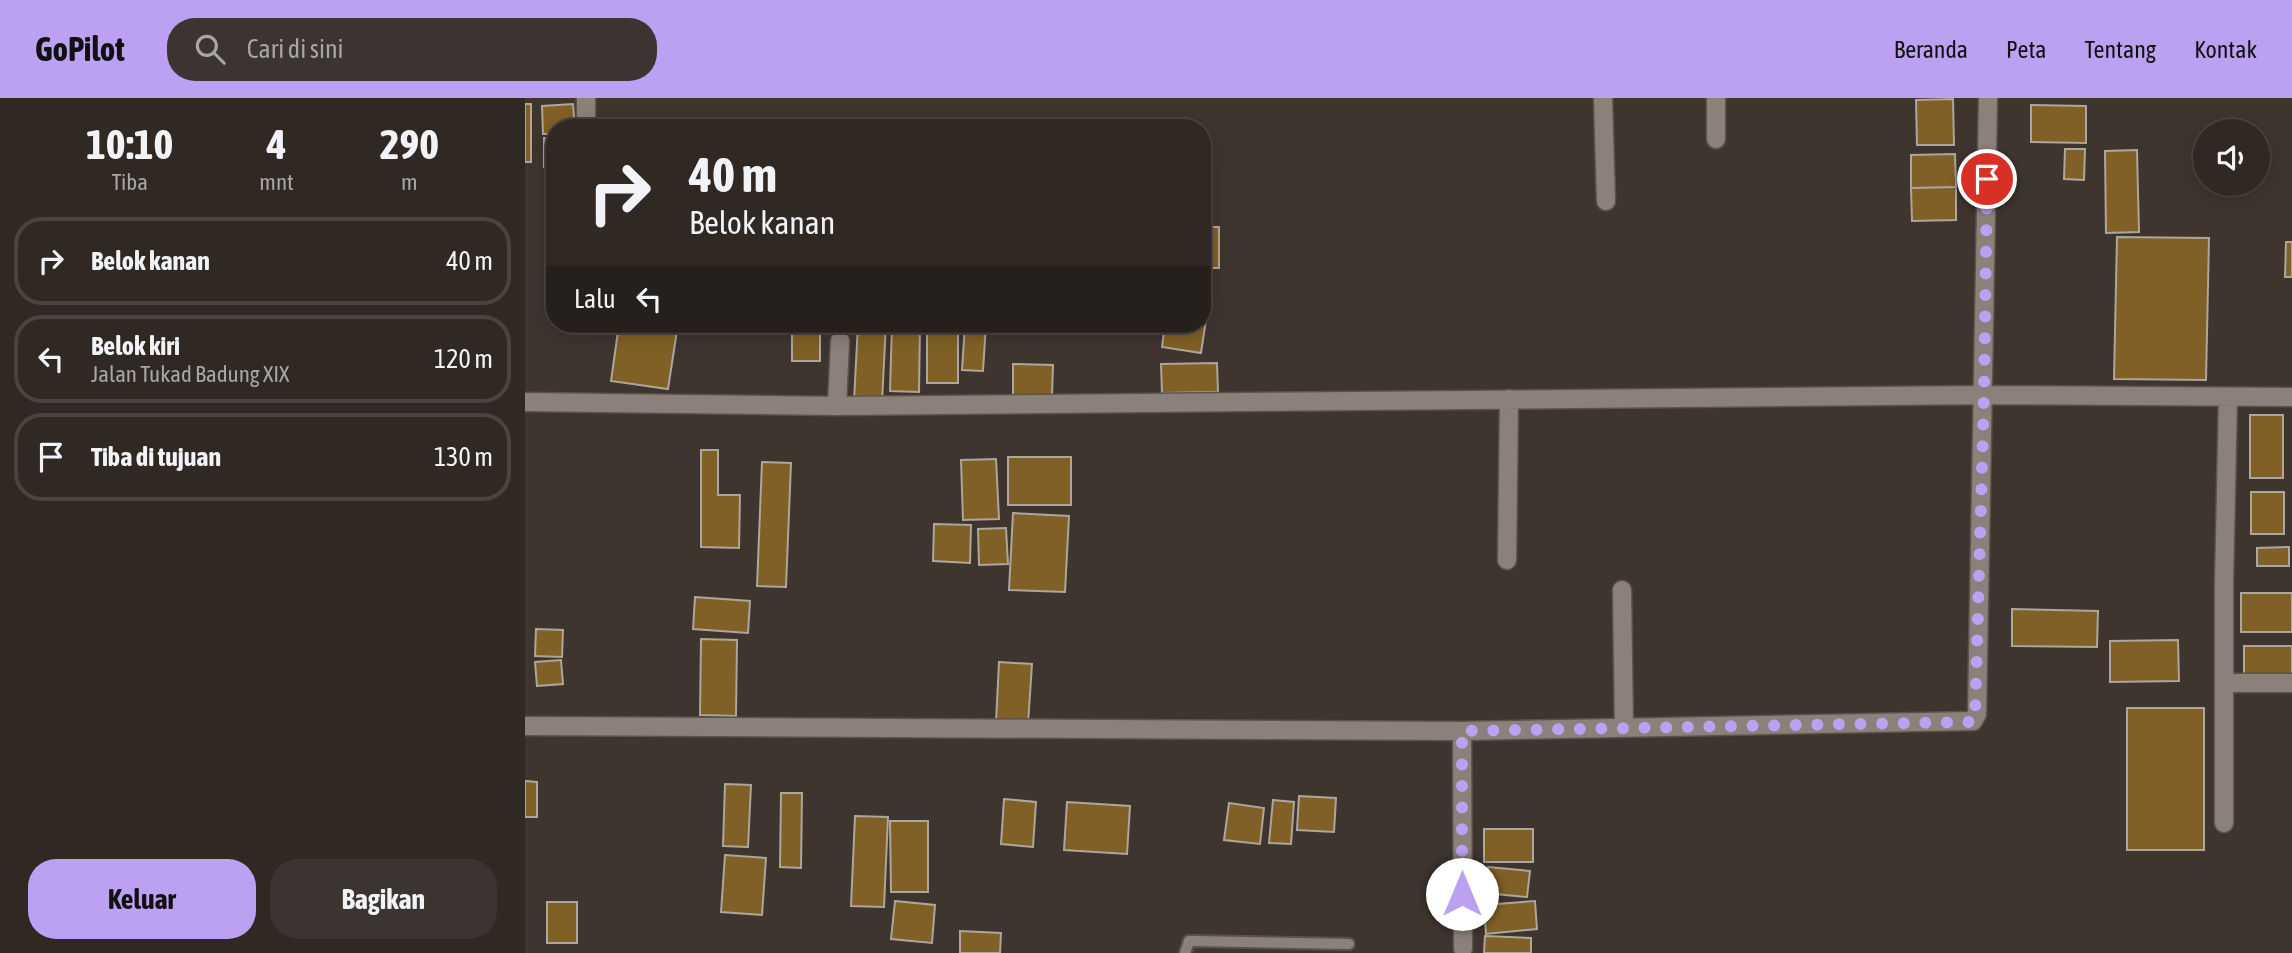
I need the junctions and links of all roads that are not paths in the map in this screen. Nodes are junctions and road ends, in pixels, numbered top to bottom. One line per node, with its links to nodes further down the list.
1 (586, 98): 5 (street)
2 (1603, 98): 7 (street)
3 (1716, 98): 6 (street)
4 (1988, 98): 9 (street)
5 (586, 119)
6 (1716, 139)
7 (1606, 201)
8 (840, 341): 14 (street)
9 (1984, 395): 10 (street); 12 (street); 20 (street)
10 (2228, 397): 11 (street); 17 (street)
11 (2292, 397)
12 (1509, 400): 14 (street); 15 (street)
13 (525, 402): 14 (street)
14 (837, 406)
15 (1507, 560)
16 (1622, 590): 20 (street)
17 (2224, 683): 18 (street); 22 (street)
18 (2292, 683)
19 (525, 726): 21 (street)
20 (1624, 728): 21 (street)
21 (1462, 731): 24 (street)
22 (2224, 823)
23 (1349, 944): 25 (lane)
24 (1463, 948)
25 (1185, 953)

